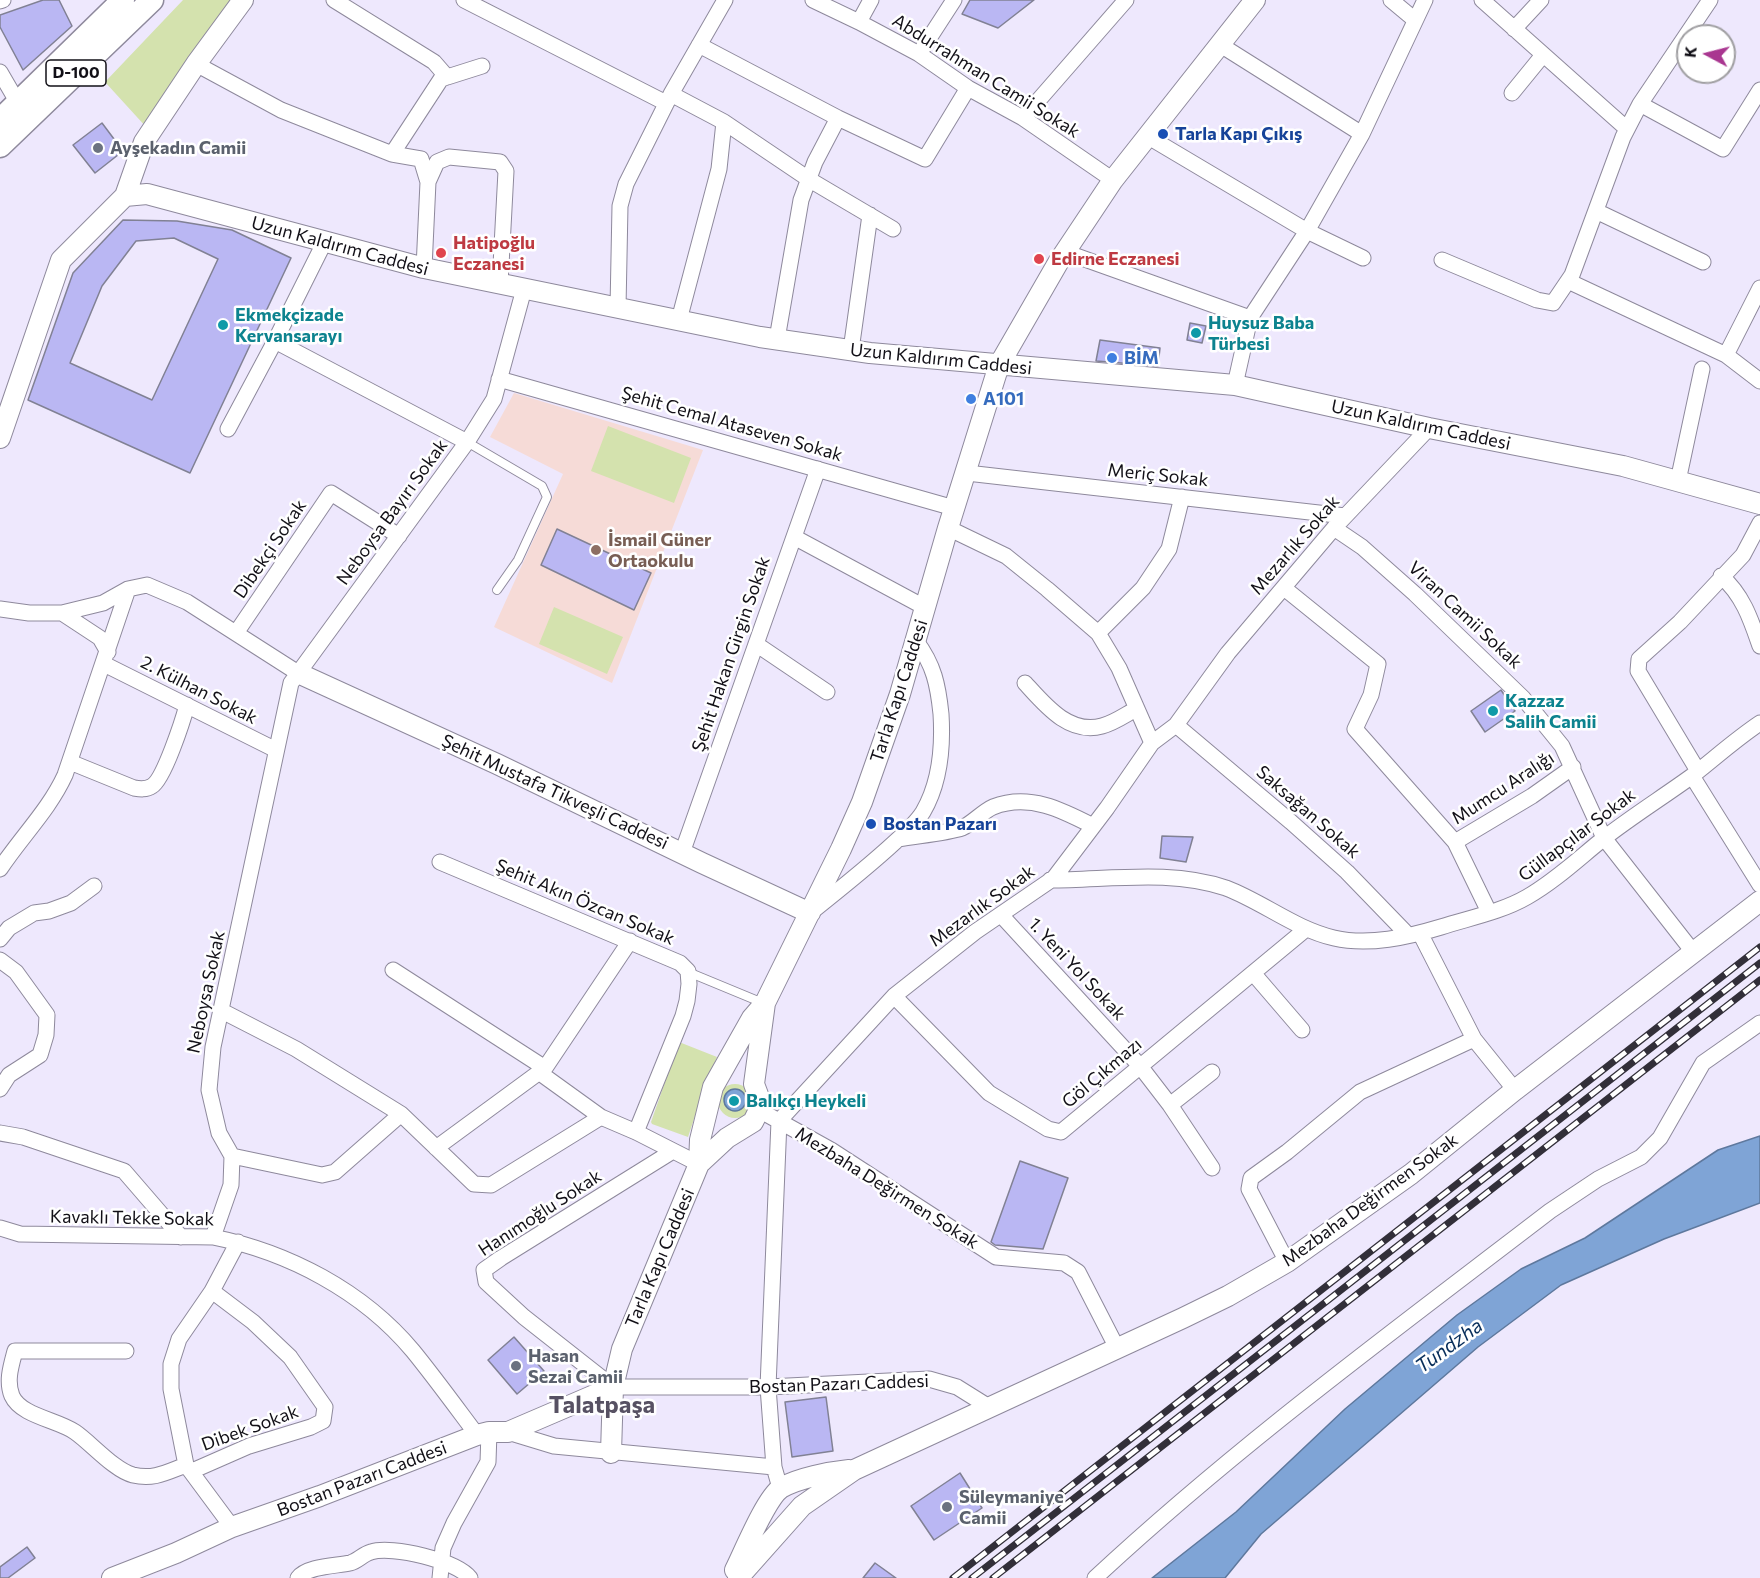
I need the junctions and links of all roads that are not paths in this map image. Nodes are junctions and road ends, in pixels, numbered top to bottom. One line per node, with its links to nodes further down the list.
1 (123, 0): 32 (main road, D-100)
2 (152, 0): 41 (main road, D-100)
3 (243, 0): 24 (main road)
4 (333, 0): 27 (street)
5 (464, 0): 31 (street)
6 (725, 0): 21 (street)
7 (813, 0): 18 (street, Abdurrahman Camii Sokak)
8 (872, 0): 18 (street)
9 (954, 0): 22 (street)
10 (1126, 0): 35 (street)
11 (1255, 0): 20 (main road, Tarla Kapı Caddesi)
12 (1391, 0): 17 (street)
13 (1425, 0): 17 (street)
14 (1482, 0): 19 (street)
15 (1541, 0): 19 (street)
16 (1710, 0): 33 (street)
17 (1415, 20): 39 (street)
18 (859, 22): 22 (street, Abdurrahman Camii Sokak)
19 (1514, 29): 23 (street)
20 (1219, 44): 39 (street); 40 (main road, Tarla Kapı Caddesi)
21 (699, 45): 31 (street); 34 (street)
22 (919, 54): 28 (street, Abdurrahman Camii Sokak)
23 (1543, 55): 30 (street); 38 (street)
24 (196, 64): 42 (street); 46 (main road)
25 (482, 66): 27 (street)
26 (0, 72): 32 (street)
27 (447, 77): 42 (street)
28 (968, 88): 34 (street); 35 (street, Abdurrahman Camii Sokak)
29 (1760, 90): 33 (street)
30 (1512, 93)
31 (669, 99): 37 (street); 61 (street)
32 (18, 103): 36 (main road, D-100)
33 (1640, 104): 38 (street)
34 (838, 118): 43 (street)
35 (1023, 118): 44 (street, Abdurrahman Camii Sokak)
36 (0, 120)
37 (724, 122): 43 (street); 63 (street)
38 (1627, 129): 47 (street)
39 (1362, 134): 50 (street)
40 (1147, 136): 44 (main road, Tarla Kapı Caddesi); 50 (street)
41 (0, 146)
42 (392, 154): 45 (street)
43 (810, 180): 48 (street); 64 (street)
44 (1113, 180): 52 (main road, Tarla Kapı Caddesi)
45 (428, 182): 56 (street); 58 (street)
46 (125, 196): 51 (main road, Uzun Kaldırım Caddesi); 75 (main road)
47 (1596, 211): 55 (street); 57 (street)
48 (870, 215): 49 (street); 66 (street)
49 (893, 229)
50 (1307, 231): 53 (street); 62 (street)
51 (324, 243): 56 (main road, Uzun Kaldırım Caddesi); 65 (street)
52 (1065, 252): 62 (street); 68 (main road, Tarla Kapı Caddesi)
53 (1363, 258)
54 (1442, 260): 57 (street)
55 (1703, 261)
56 (424, 268): 58 (main road, Uzun Kaldırım Caddesi)
57 (1569, 281): 67 (street)
58 (500, 284): 60 (main road, Uzun Kaldırım Caddesi)
59 (1760, 288): 67 (street)
60 (524, 289): 61 (main road, Uzun Kaldırım Caddesi); 70 (street, Neboysa Bayırı Sokak)
61 (618, 308): 63 (main road, Uzun Kaldırım Caddesi)
62 (1250, 318): 72 (street)
63 (680, 320): 64 (main road, Uzun Kaldırım Caddesi)
64 (777, 339): 66 (main road, Uzun Kaldırım Caddesi)
65 (275, 341): 74 (street); 76 (street)
66 (851, 350): 68 (main road, Uzun Kaldırım Caddesi)
67 (1726, 355): 71 (street)
68 (999, 365): 72 (main road, Uzun Kaldırım Caddesi); 78 (main road, Tarla Kapı Caddesi)
69 (1702, 369): 79 (street)
70 (499, 379): 76 (street, Neboysa Bayırı Sokak); 77 (street, Şehit Cemal Ataseven Sokak)
71 (1760, 381)
72 (1235, 385): 73 (main road, Uzun Kaldırım Caddesi)
73 (1429, 428): 79 (main road, Uzun Kaldırım Caddesi); 83 (street, Mezarlık Sokak)
74 (228, 429)
75 (0, 438)
76 (467, 442): 87 (street, Neboysa Bayırı Sokak); 92 (lane)
77 (818, 469): 82 (street, Şehit Cemal Ataseven Sokak); 88 (street, Şehit Hakan Girgin Sokak)
78 (967, 473): 80 (street, Meriç Sokak); 82 (main road, Tarla Kapı Caddesi)
79 (1678, 481): 81 (main road, Uzun Kaldırım Caddesi)
80 (1182, 497): 83 (street, Meriç Sokak); 97 (street)
81 (1760, 504)
82 (954, 508): 85 (main road, Tarla Kapı Caddesi)
83 (1345, 516): 86 (street, Mezarlık Sokak)
84 (1760, 524): 89 (street)
85 (948, 528): 93 (main road, Tarla Kapı Caddesi); 97 (street)
86 (1334, 528): 90 (street, Mezarlık Sokak); 112 (street, Viran Camii Sokak)
87 (399, 536): 96 (street, Dibekçi Sokak); 102 (street, Neboysa Bayırı Sokak)
88 (794, 537): 93 (street); 99 (street, Şehit Hakan Girgin Sokak)
89 (1721, 576): 100 (street); 113 (street)
90 (1284, 588): 108 (street, Mezarlık Sokak); 117 (street)
91 (128, 590): 95 (street); 96 (street); 101 (street)
92 (497, 590)
93 (926, 608): 98 (main road, Tarla Kapı Caddesi)
94 (0, 609): 95 (street)
95 (63, 613): 101 (street)
96 (236, 633): 102 (street)
97 (1098, 633): 106 (street)
98 (916, 642): 115 (street); 126 (main road, Tarla Kapı Caddesi)
99 (756, 644): 104 (street); 118 (street, Şehit Hakan Girgin Sokak)
100 (1760, 646)
101 (106, 658): 105 (street, 2. Külhan Sokak); 111 (street)
102 (298, 673): 110 (street, Neboysa Bayırı Sokak); 118 (main road, Şehit Mustafa Tikveşli Caddesi)
103 (1024, 683): 106 (street)
104 (827, 692)
105 (187, 705): 110 (street, 2. Külhan Sokak); 111 (street)
106 (1136, 709): 109 (street)
107 (1760, 723): 113 (street, Güllapçılar Sokak)
108 (1176, 724): 109 (street, Mezarlık Sokak); 129 (street, Saksağan Sokak)
109 (1152, 743): 114 (street, Mezarlık Sokak)
110 (276, 750): 139 (street, Neboysa Sokak)
111 (70, 762): 120 (street)
112 (1573, 767): 116 (street, Viran Camii Sokak); 117 (street, Mumcu Aralığı)
113 (1695, 773): 116 (street, Güllapçılar Sokak); 122 (street)
114 (1093, 826): 115 (street); 121 (street, Mezarlık Sokak)
115 (899, 838): 126 (street)
116 (1604, 838): 125 (street, Güllapçılar Sokak); 132 (street, Viran Camii Sokak)
117 (1455, 842): 125 (street)
118 (682, 853): 126 (main road, Şehit Mustafa Tikveşli Caddesi)
119 (440, 862): 131 (street, Şehit Akın Özcan Sokak)
120 (0, 869)
121 (1050, 880): 127 (street, Mezarlık Sokak); 128 (street, Güllapçılar Sokak)
122 (1760, 885)
123 (94, 886): 130 (street)
124 (1760, 901): 132 (main road, Mezbaha Değirmen Sokak)
125 (1489, 912): 129 (street, Güllapçılar Sokak)
126 (810, 913): 138 (main road, Tarla Kapı Caddesi)
127 (1001, 915): 137 (street, Mezarlık Sokak); 143 (street, 1. Yeni Yol Sokak)
128 (1306, 929): 129 (street, Güllapçılar Sokak); 136 (street, Göl Çıkmazı)
129 (1414, 934): 142 (street, Saksağan Sokak)
130 (0, 939)
131 (630, 941): 135 (street, Şehit Akın Özcan Sokak); 144 (street)
132 (1694, 952): 149 (main road, Mezbaha Değirmen Sokak)
133 (0, 960): 148 (street)
134 (393, 970): 144 (street)
135 (688, 971): 138 (lane); 157 (street)
136 (1253, 973): 141 (street); 143 (street, Göl Çıkmazı)
137 (894, 996): 143 (street, Göl Çıkmazı); 155 (street, Mezarlık Sokak)
138 (765, 1003): 146 (main road, Tarla Kapı Caddesi); 147 (main road, Tarla Kapı Caddesi)
139 (222, 1011): 153 (street); 161 (street, Neboysa Sokak)
140 (1760, 1023): 190 (street)
141 (1302, 1030)
142 (1474, 1039): 149 (street, Saksağan Sokak); 168 (street)
143 (1140, 1066): 151 (street, 1. Yeni Yol Sokak)
144 (542, 1070): 154 (street); 159 (street)
145 (1212, 1072): 151 (street)
146 (718, 1081): 147 (main road); 150 (main road, Tarla Kapı Caddesi)
147 (754, 1084): 152 (main road, Tarla Kapı Caddesi)
148 (0, 1089)
149 (1515, 1090): 168 (main road, Mezbaha Değirmen Sokak)
150 (709, 1104): 156 (main road); 162 (main road, Tarla Kapı Caddesi)
151 (1170, 1105): 163 (street, 1. Yeni Yol Sokak)
152 (759, 1110): 155 (street, Mezbaha Değirmen Sokak); 156 (main road, Tarla Kapı Caddesi)
153 (401, 1114): 159 (street); 161 (street)
154 (601, 1117): 157 (street); 159 (street)
155 (779, 1121): 170 (street, Mezbaha Değirmen Sokak); 173 (street)
156 (743, 1128): 162 (main road, Tarla Kapı Caddesi)
157 (636, 1132): 160 (street)
158 (0, 1133): 165 (street)
159 (436, 1148)
160 (673, 1151): 162 (street); 172 (street, Hanımoğlu Sokak)
161 (232, 1156): 166 (street)
162 (699, 1164): 172 (main road, Tarla Kapı Caddesi)
163 (1212, 1168)
164 (0, 1228): 165 (street, Kavaklı Tekke Sokak)
165 (181, 1237): 166 (street, Kavaklı Tekke Sokak)
166 (213, 1238): 167 (street, Kavaklı Tekke Sokak)
167 (238, 1242): 169 (street); 175 (street, Kavaklı Tekke Sokak)
168 (1287, 1262): 170 (main road, Mezbaha Değirmen Sokak)
169 (212, 1291): 178 (street); 178 (street, Dibek Sokak)
170 (1117, 1348): 174 (main road)
171 (126, 1351): 178 (street)
172 (613, 1387): 173 (street, Bostan Pazarı Caddesi); 175 (main road, Bostan Pazarı Caddesi); 176 (main road)
173 (768, 1387): 174 (street, Bostan Pazarı Caddesi); 177 (street)
174 (989, 1407): 179 (main road)
175 (491, 1433): 176 (street); 182 (main road, Bostan Pazarı Caddesi); 184 (street)
176 (611, 1453): 177 (street)
177 (774, 1467): 180 (street)
178 (189, 1468): 182 (street)
179 (854, 1470): 180 (main road); 181 (main road)
180 (775, 1495): 181 (main road); 181 (main road); 188 (main road)
181 (791, 1517): 189 (main road)
182 (232, 1527): 185 (main road, Bostan Pazarı Caddesi)
183 (353, 1570): 184 (street); 186 (street)
184 (440, 1570): 187 (street)
185 (112, 1578)
186 (298, 1578)
187 (470, 1578)
188 (731, 1578)
189 (738, 1578)
190 (1095, 1578)

